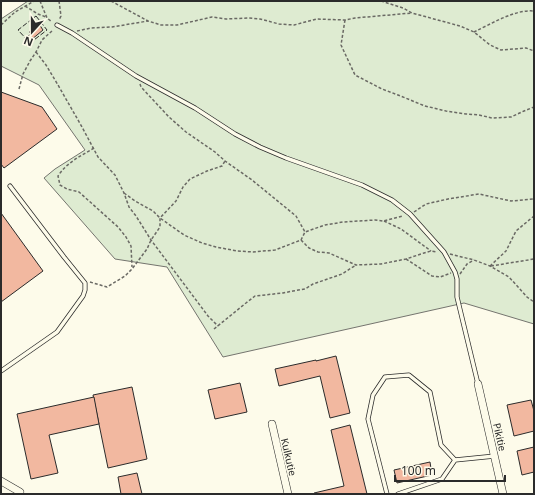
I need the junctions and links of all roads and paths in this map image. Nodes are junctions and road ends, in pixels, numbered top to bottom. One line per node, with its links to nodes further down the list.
1 (34, 1): 6 (path)
2 (40, 1): 9 (path)
3 (59, 1): 13 (path)
4 (111, 1): 11 (path)
5 (381, 1): 7 (path)
6 (25, 6): 9 (path); 12 (path)
7 (412, 12): 10 (path); 14 (path)
8 (534, 12): 14 (path)
9 (47, 18): 13 (path)
10 (345, 20): 11 (path); 20 (path)
11 (148, 21): 15 (path)
12 (1, 25)
13 (57, 25): 15 (lane); 17 (path)
14 (474, 32): 16 (path)
15 (72, 33): 18 (lane)
16 (534, 51)
17 (36, 52): 19 (path); 21 (path)
18 (136, 76): 22 (path); 26 (lane)
19 (19, 89)
20 (534, 108)
21 (94, 148): 24 (path); 40 (path)
22 (225, 161): 28 (path); 30 (path)
23 (10, 186): 43 (lane)
24 (124, 193): 28 (path); 31 (path)
25 (534, 199): 26 (path)
26 (410, 214): 29 (path); 34 (lane)
27 (534, 216): 39 (path)
28 (160, 218): 31 (path); 32 (path)
29 (383, 221): 30 (path); 33 (path)
30 (305, 232): 32 (path)
31 (151, 240): 40 (path); 45 (path)
32 (301, 240): 38 (path)
33 (431, 251): 34 (path); 35 (path)
34 (444, 252): 37 (path); 41 (lane)
35 (406, 259): 38 (path); 41 (path)
36 (534, 259): 39 (path)
37 (474, 260): 39 (path); 42 (path)
38 (356, 265): 45 (path)
39 (490, 266): 44 (path)
40 (132, 269): 43 (path)
41 (455, 272): 42 (lane)
42 (457, 279): 48 (lane)
43 (82, 280): 47 (lane)
44 (534, 302)
45 (218, 326): 46 (path)
46 (214, 329)
47 (1, 371)
48 (478, 384): 50 (street, Pikitie)
49 (272, 424): 54 (street, Kulkutie)
50 (495, 456): 51 (lane); 57 (street, Pikitie)
51 (455, 460): 55 (lane); 56 (lane)
52 (1, 481): 53 (street)
53 (20, 492)
54 (288, 494)
55 (387, 494)
56 (398, 494)
57 (503, 494)

